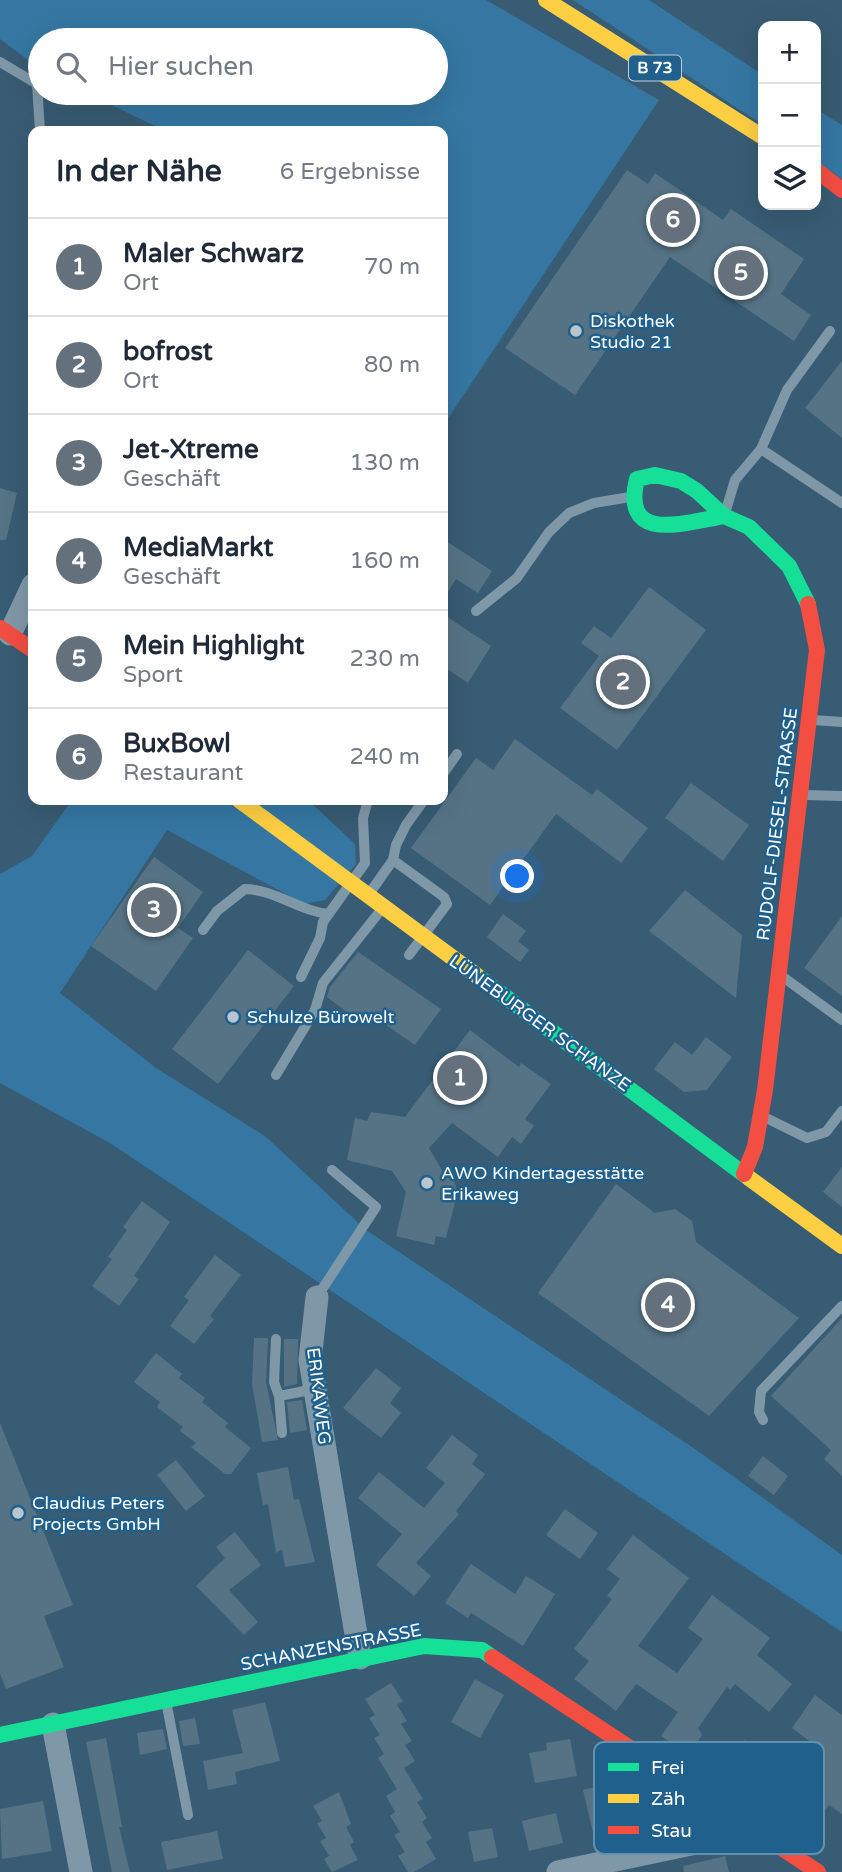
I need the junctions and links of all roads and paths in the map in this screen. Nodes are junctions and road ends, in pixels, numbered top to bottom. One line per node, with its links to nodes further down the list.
1 (547, 0): 6 (street, B 73)
2 (0, 62): 3 (lane)
3 (28, 79)
4 (38, 105): 5 (lane)
5 (40, 126)
6 (758, 134)
7 (821, 174): 8 (street)
8 (842, 190)
9 (830, 331): 10 (lane)
10 (761, 449): 12 (lane); 13 (lane)
11 (630, 497): 13 (street); 13 (street, RUDOLF-DIESEL-STRASSE); 15 (lane)
12 (842, 503)
13 (724, 516): 18 (street, RUDOLF-DIESEL-STRASSE)
14 (28, 593): 16 (street)
15 (476, 611)
16 (5, 631): 17 (street)
17 (28, 647)
18 (810, 720): 19 (lane); 22 (street, RUDOLF-DIESEL-STRASSE)
19 (842, 722)
20 (457, 754): 21 (lane)
21 (448, 767)
22 (801, 795): 23 (lane); 35 (street, RUDOLF-DIESEL-STRASSE)
23 (842, 796)
24 (246, 805): 28 (street, LÜNEBURGER SCHANZE)
25 (367, 805): 28 (lane)
26 (420, 805): 27 (lane)
27 (393, 860): 29 (lane); 33 (lane)
28 (352, 885): 29 (street, LÜNEBURGER SCHANZE); 31 (lane)
29 (368, 896): 30 (street, LÜNEBURGER SCHANZE)
30 (383, 907): 33 (street, LÜNEBURGER SCHANZE); 36 (lane)
31 (329, 914): 32 (lane); 36 (lane)
32 (203, 930)
33 (423, 937): 34 (lane); 42 (street, LÜNEBURGER SCHANZE)
34 (409, 955)
35 (778, 974): 37 (lane); 40 (street, RUDOLF-DIESEL-STRASSE)
36 (323, 983): 38 (lane)
37 (842, 1020)
38 (276, 1075)
39 (842, 1111): 40 (lane)
40 (761, 1116): 42 (street, RUDOLF-DIESEL-STRASSE)
41 (332, 1170): 44 (lane, ERIKAWEG)
42 (744, 1174): 43 (street, LÜNEBURGER SCHANZE)
43 (842, 1246)
44 (317, 1297): 47 (street, ERIKAWEG)
45 (842, 1306): 49 (lane)
46 (276, 1339): 48 (lane)
47 (315, 1389): 48 (lane); 51 (street, ERIKAWEG)
48 (279, 1396): 50 (lane)
49 (763, 1420)
50 (282, 1433)
51 (360, 1658): 52 (street, SCHANZENSTRASSE); 55 (street, SCHANZENSTRASSE)
52 (165, 1700): 53 (street, SCHANZENSTRASSE); 56 (lane)
53 (53, 1724): 54 (street, SCHANZENSTRASSE); 59 (street)
54 (0, 1735)
55 (620, 1742)
56 (188, 1815)
57 (644, 1854): 60 (street)
58 (789, 1854): 61 (street, SCHANZENSTRASSE)
59 (81, 1872)
60 (558, 1872)
61 (818, 1872)

